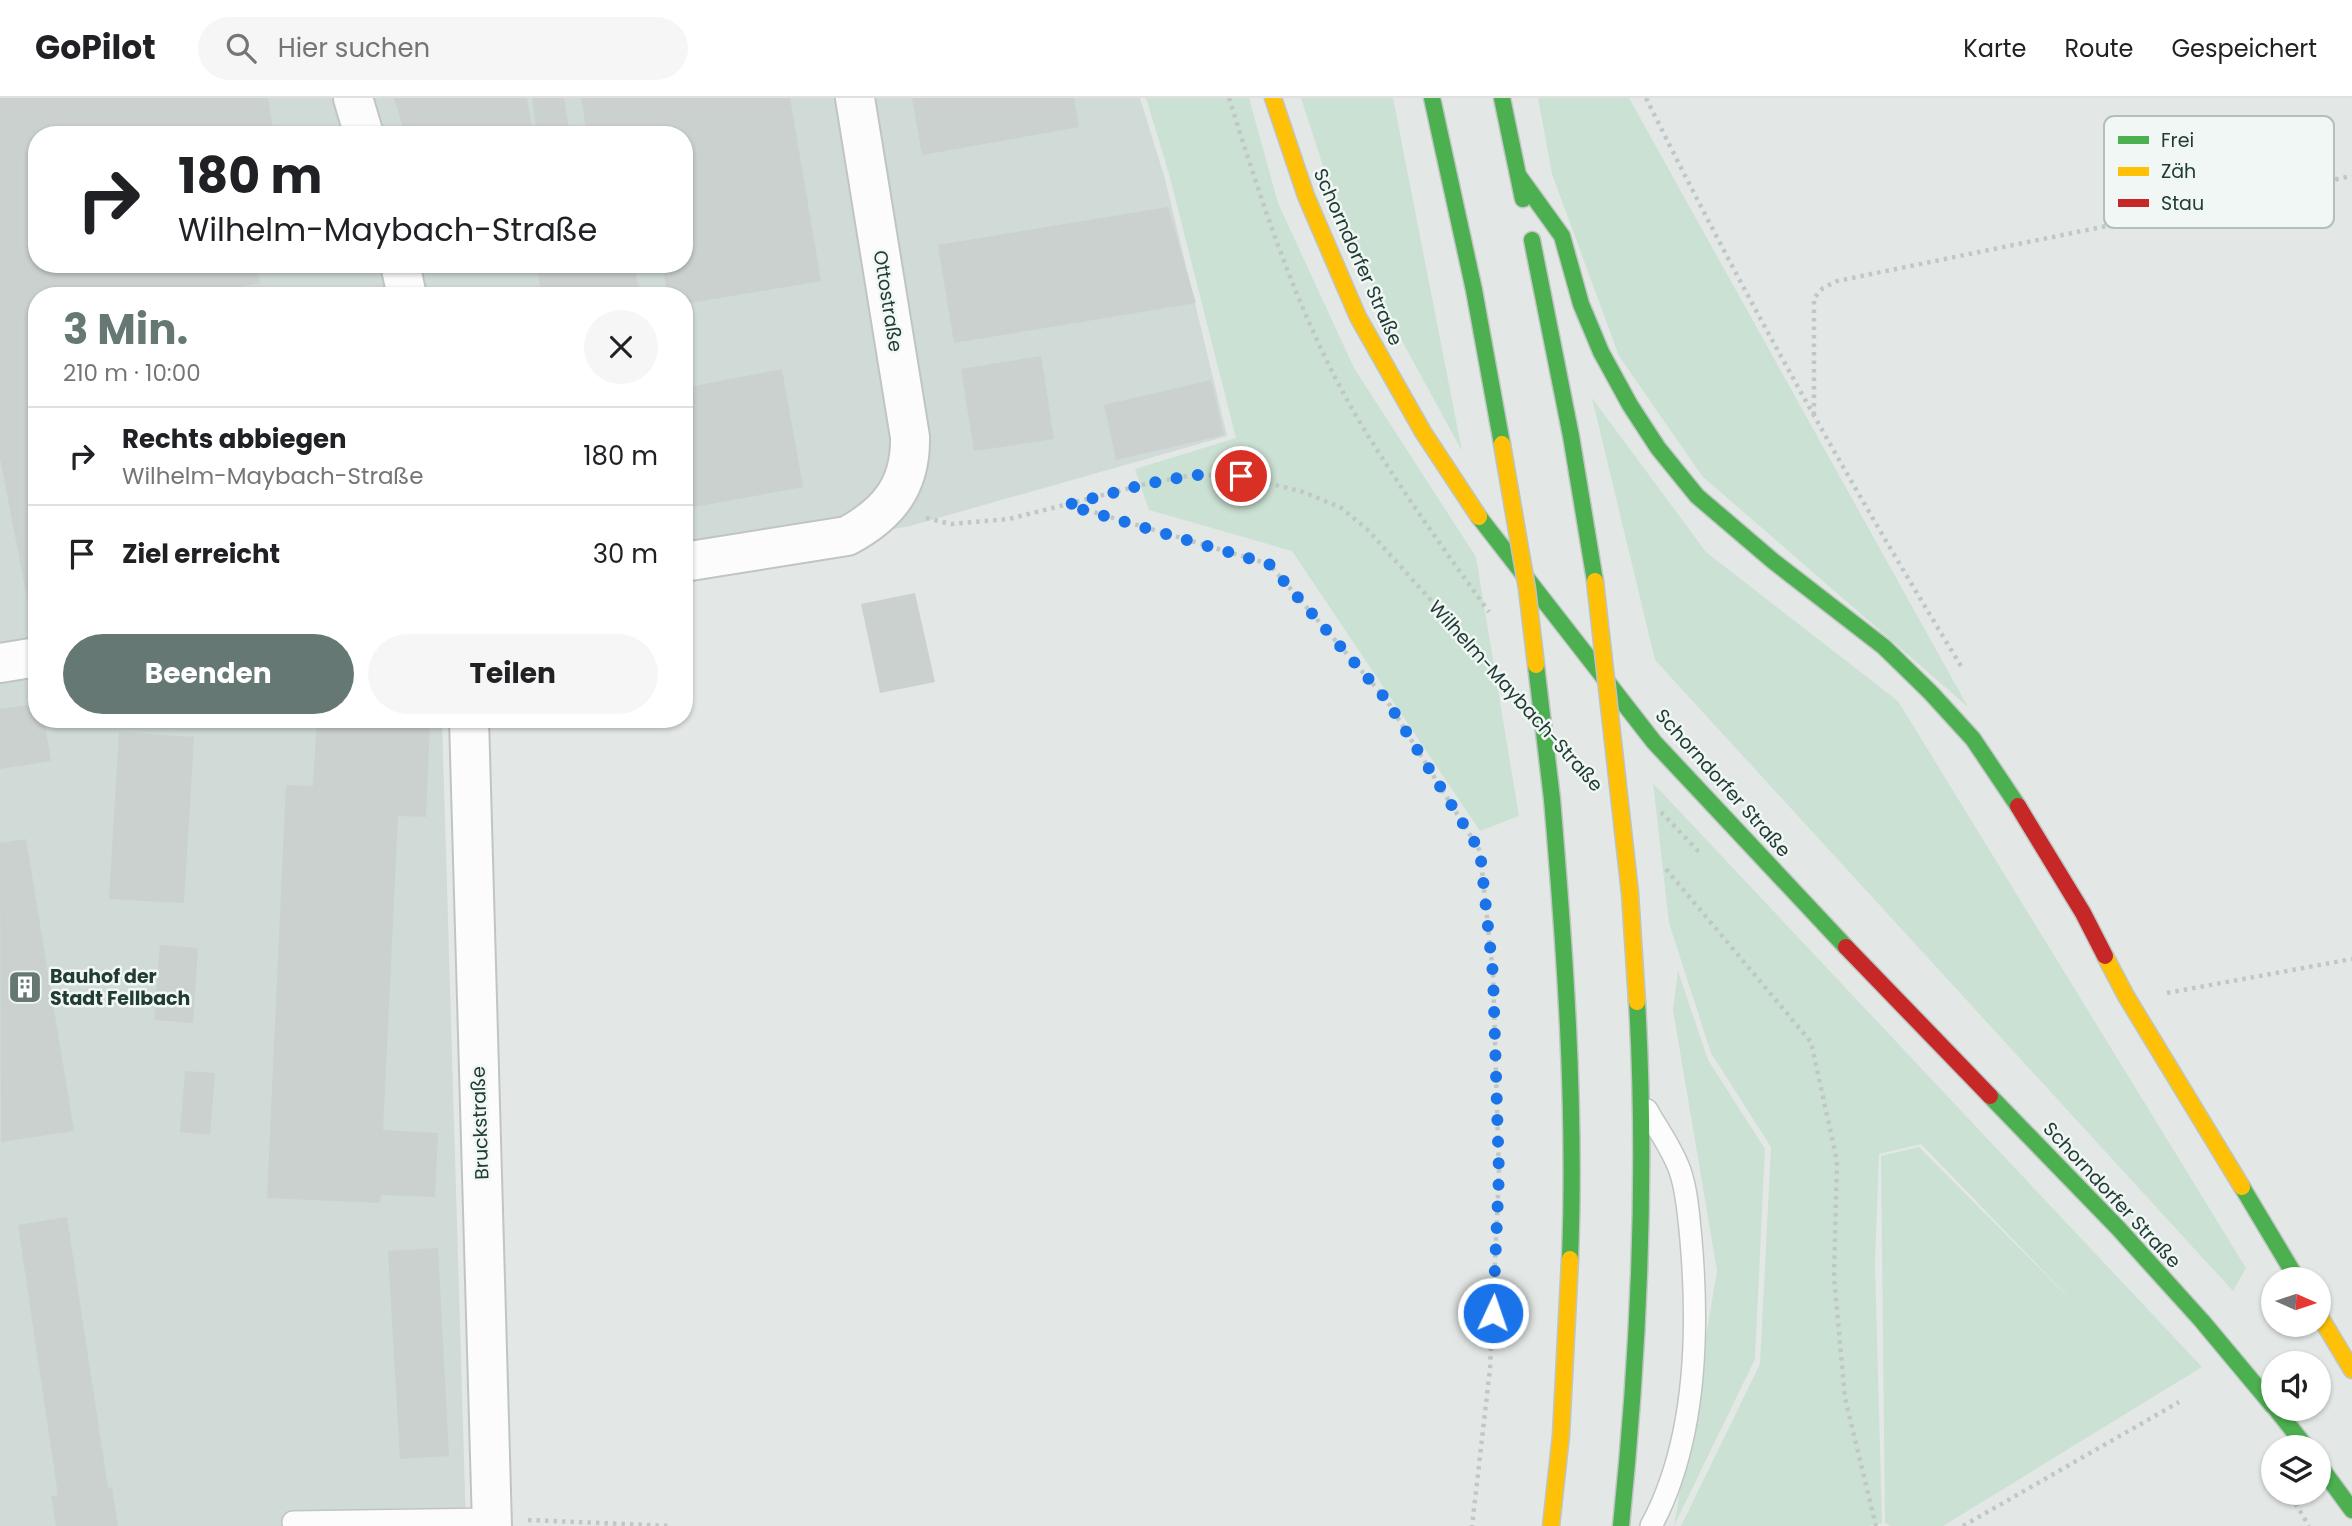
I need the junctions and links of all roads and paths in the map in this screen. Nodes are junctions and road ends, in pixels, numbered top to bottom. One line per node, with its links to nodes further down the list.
1 (353, 98): 7 (street)
2 (855, 98): 12 (street, Ottostraße)
3 (1273, 98): 24 (main road, Schorndorfer Straße)
4 (1432, 98): 35 (main road, bridge)
5 (1502, 98): 8 (main road)
6 (1646, 98): 11 (path)
7 (361, 126)
8 (1518, 175): 20 (main road, bridge); 21 (main road)
9 (2352, 176): 10 (path)
10 (2334, 180)
11 (2104, 227)
12 (892, 501): 13 (path, Wilhelm-Maybach-Straße); 14 (street)
13 (1067, 505): 15 (path, Wilhelm-Maybach-Straße); 34 (path)
14 (693, 561)
15 (1503, 680)
16 (469, 728): 32 (street, Bruckstraße)
17 (1660, 861): 38 (path)
18 (2352, 959): 19 (path)
19 (2164, 994)
20 (1641, 1097): 36 (main road); 37 (lane)
21 (2290, 1267)
22 (2331, 1335): 23 (main road)
23 (2352, 1370)
24 (2261, 1392)
25 (2179, 1402): 39 (path)
26 (2285, 1421): 27 (main road, Schorndorfer Straße)
27 (2296, 1435)
28 (2331, 1481): 30 (main road)
29 (2296, 1505): 40 (path)
30 (2352, 1510)
31 (293, 1522): 32 (lane)
32 (492, 1522): 33 (path)
33 (672, 1526)
34 (1472, 1526)
35 (1551, 1526)
36 (1621, 1526)
37 (1651, 1526)
38 (1875, 1526)
39 (1963, 1526)
40 (2309, 1526)

